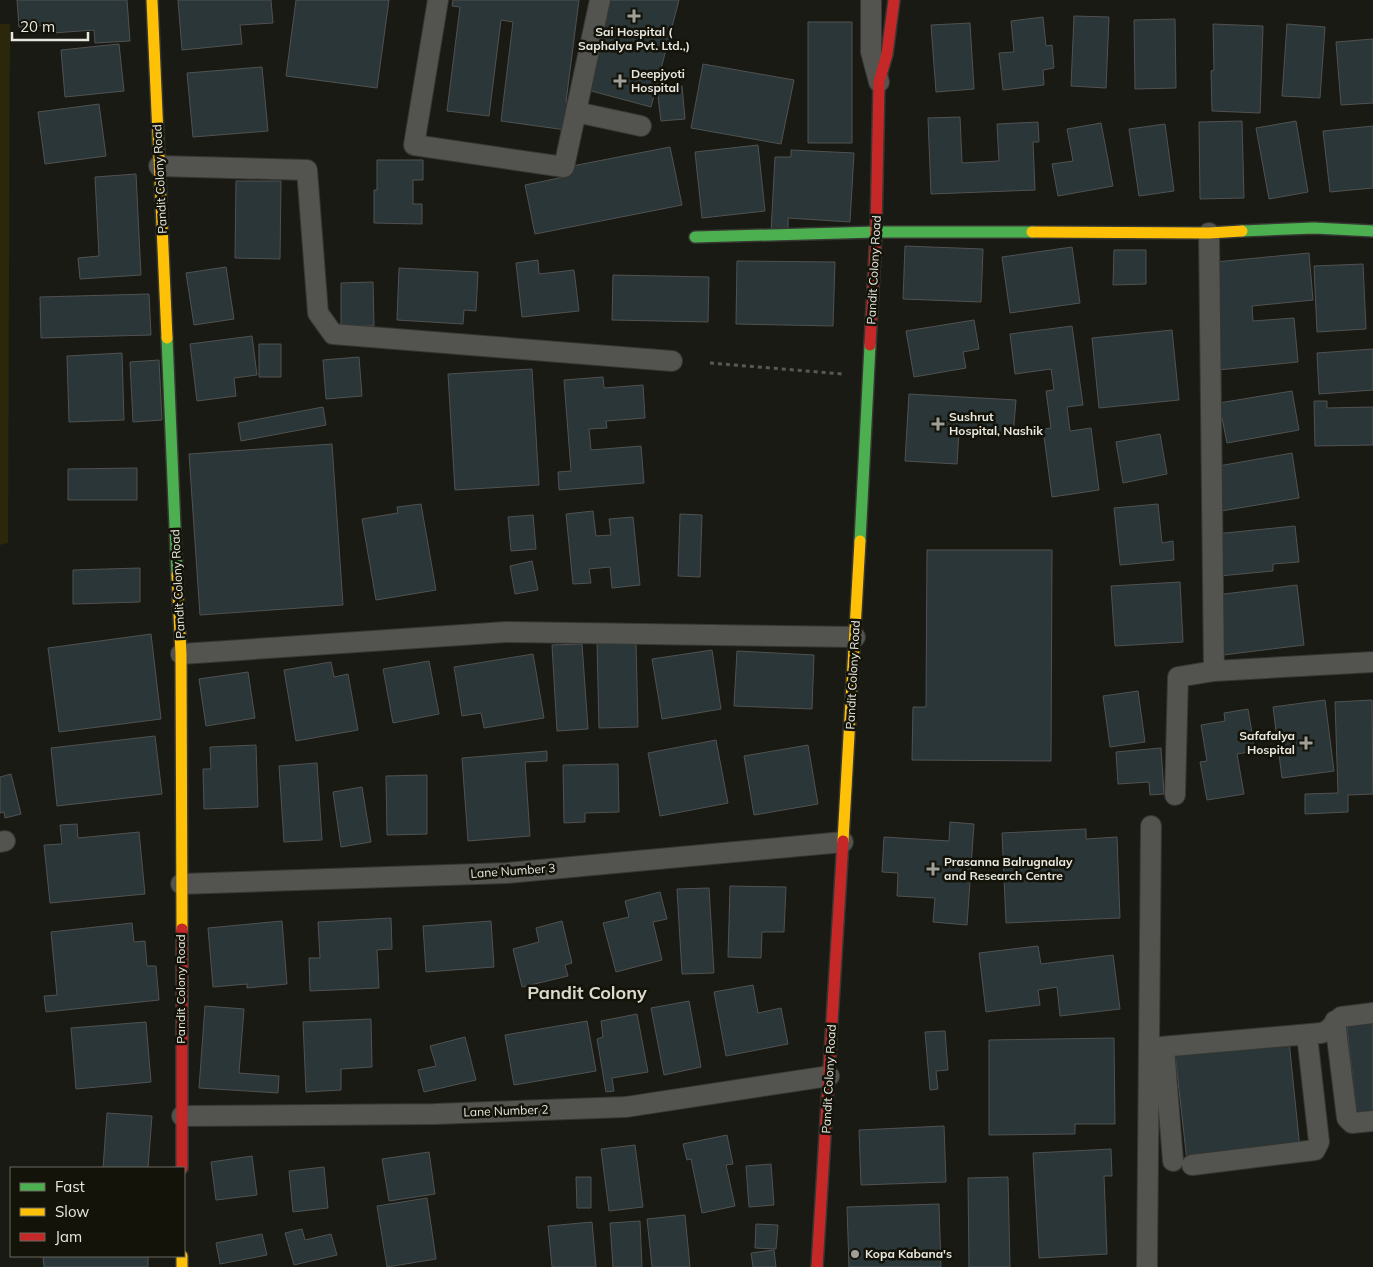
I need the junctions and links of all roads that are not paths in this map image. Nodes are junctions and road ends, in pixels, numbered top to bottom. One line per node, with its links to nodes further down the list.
1 (152, 0): 9 (street, Pandit Colony Road)
2 (438, 0): 7 (street)
3 (600, 0): 7 (street)
4 (871, 0): 6 (street, Pandit Colony Road)
5 (894, 0): 6 (street, Pandit Colony Road)
6 (879, 82): 11 (street, Pandit Colony Road)
7 (576, 112): 8 (street)
8 (641, 126)
9 (159, 166): 14 (street); 16 (street, Pandit Colony Road)
10 (1373, 231): 12 (street)
11 (876, 232): 12 (street); 13 (street); 15 (street, Pandit Colony Road)
12 (1209, 233): 18 (street)
13 (696, 237)
14 (672, 361)
15 (855, 637): 16 (street); 21 (street, Pandit Colony Road)
16 (181, 654): 22 (street, Pandit Colony Road)
17 (1373, 662): 18 (street)
18 (1214, 671): 19 (street)
19 (1175, 795)
20 (1151, 826): 26 (street)
21 (843, 842): 22 (street, Lane Number 3); 27 (street, Pandit Colony Road)
22 (181, 884): 29 (street, Pandit Colony Road)
23 (1373, 1013): 24 (street)
24 (1335, 1021): 25 (street); 30 (street)
25 (1307, 1035): 26 (street); 28 (street)
26 (1157, 1048): 28 (street)
27 (829, 1076): 29 (street, Lane Number 2); 32 (street, Pandit Colony Road)
28 (1158, 1091): 33 (street)
29 (182, 1116): 31 (street, Pandit Colony Road)
30 (1373, 1120)
31 (182, 1167)
32 (817, 1267)
33 (1146, 1267)

